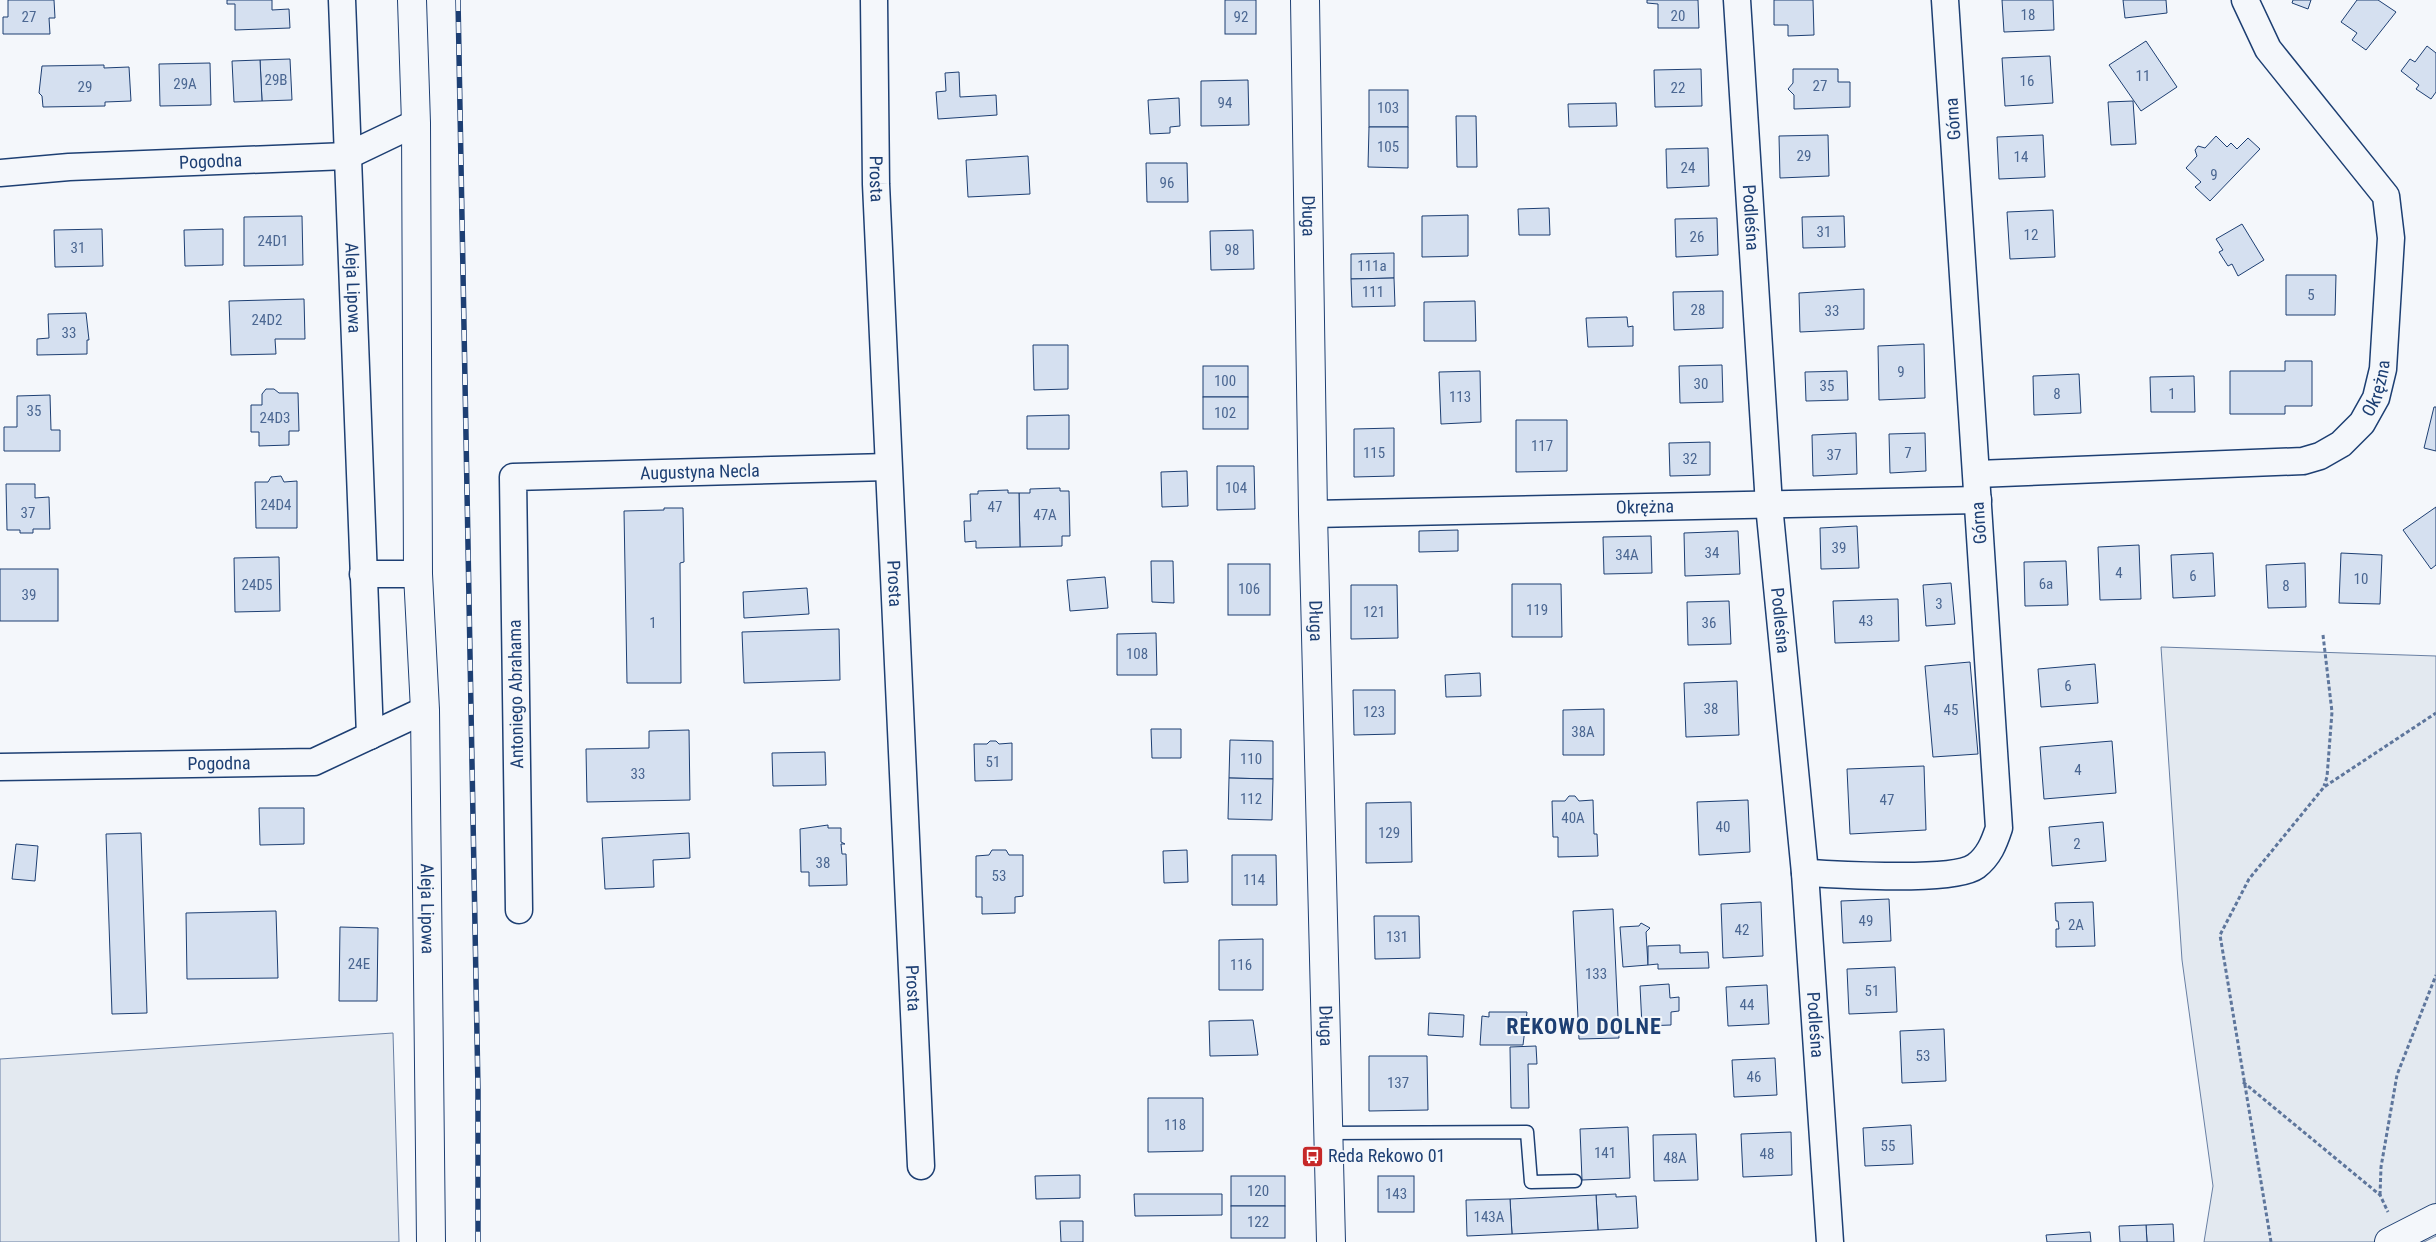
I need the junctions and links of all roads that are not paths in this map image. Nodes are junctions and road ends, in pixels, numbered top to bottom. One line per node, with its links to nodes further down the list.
1 (342, 0): 9 (street, Aleja Lipowa)
2 (412, 0): 8 (street, Aleja Lipowa)
3 (874, 0): 11 (street, Prosta)
4 (1305, 0): 16 (street, Długa)
5 (1737, 0): 15 (street, Podleśna)
6 (1945, 0): 12 (street, Górna)
7 (2245, 0): 12 (street, Okrężna)
8 (416, 124): 9 (street, Pogodna); 18 (street, Aleja Lipowa)
9 (347, 156): 10 (street, Pogodna); 17 (street, Aleja Lipowa)
10 (0, 173)
11 (888, 467): 13 (street, Augustyna Necla); 25 (street, Prosta)
12 (1977, 474): 14 (street, Górna)
13 (513, 478): 23 (street, Antoniego Abrahama)
14 (1978, 500): 15 (street, Okrężna); 22 (street, Górna)
15 (1770, 505): 16 (street, Okrężna); 22 (street, Podleśna)
16 (1313, 514): 24 (street, Długa)
17 (363, 574): 18 (street); 20 (street, Aleja Lipowa)
18 (418, 574): 19 (street, Aleja Lipowa)
19 (425, 710): 20 (street, Pogodna); 29 (street, Aleja Lipowa)
20 (370, 736): 21 (street, Pogodna)
21 (0, 767)
22 (1805, 873): 31 (street, Podleśna)
23 (519, 910)
24 (1328, 1133): 26 (lane); 30 (street, Długa)
25 (921, 1166)
26 (1575, 1181)
27 (2436, 1218): 28 (street)
28 (2394, 1240)
29 (431, 1242)
30 (1331, 1242)
31 (1830, 1242)

